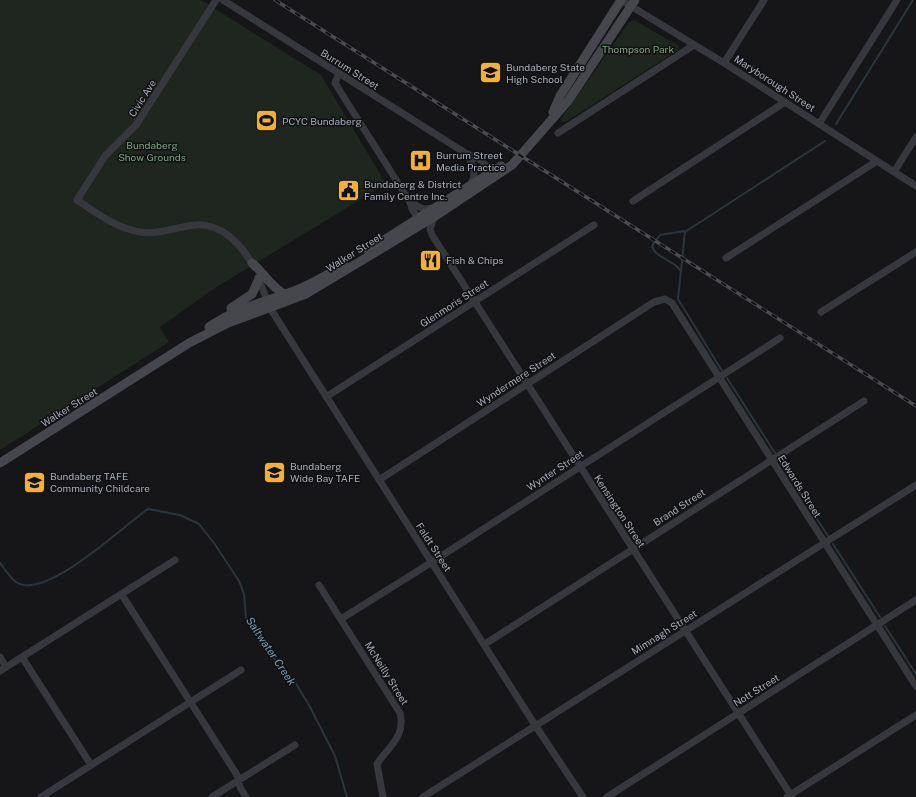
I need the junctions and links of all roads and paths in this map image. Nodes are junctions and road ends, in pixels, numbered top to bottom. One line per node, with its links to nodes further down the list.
1 (216, 0): 21 (street, Civic Ave)
2 (223, 0): 9 (street, Burrum Street)
3 (621, 0): 6 (street, Maryborough Street); 11 (main road, Walker Street)
4 (764, 0): 8 (street)
5 (897, 0): 12 (street)
6 (633, 3): 7 (street, Maryborough Street); 11 (main road, Walker Street)
7 (694, 45): 8 (street, Maryborough Street); 13 (street)
8 (724, 63): 10 (street, Maryborough Street)
9 (338, 73): 15 (street, Burrum Street); 23 (street)
10 (785, 102): 12 (street, Maryborough Street); 22 (street)
11 (548, 123): 18 (main road, Walker Street)
12 (819, 124): 16 (street, Maryborough Street)
13 (558, 133)
14 (916, 137): 17 (street)
15 (467, 154): 18 (street, Burrum Street); 19 (street)
16 (877, 161): 17 (street, Maryborough Street); 29 (street)
17 (894, 172): 20 (street, Maryborough Street)
18 (491, 176): 19 (main road, Walker Street); 24 (main road, Walker Street)
19 (470, 184): 24 (main road, Walker Street)
20 (916, 186)
21 (77, 200): 30 (street, Faldt Street)
22 (633, 201)
23 (410, 202): 24 (street); 24 (street)
24 (428, 216): 26 (main road, Walker Street); 27 (street); 32 (main road, Walker Street)
25 (594, 225): 34 (street, Glenmoris Street)
26 (414, 229): 27 (street); 35 (main road, Walker Street)
27 (432, 235): 34 (street, Kensington Street)
28 (916, 252): 36 (street)
29 (726, 258)
30 (252, 263): 31 (street, Faldt Street); 32 (main road)
31 (259, 280): 35 (street, Faldt Street); 37 (main road)
32 (284, 294): 35 (main road, Walker Street)
33 (664, 299): 40 (street, Edwards Street); 41 (street, Wyndermere Street)
34 (474, 302): 41 (street, Kensington Street); 42 (street, Glenmoris Street)
35 (269, 304): 37 (main road, Walker Street); 39 (main road, Walker Street); 42 (street, Faldt Street)
36 (821, 312)
37 (200, 334): 39 (main road, Walker Street)
38 (780, 338): 40 (street, Wynter Street)
39 (189, 343): 45 (main road, Walker Street)
40 (719, 377): 44 (street, Edwards Street); 46 (street, Wynter Street)
41 (526, 385): 46 (street, Kensington Street); 47 (street, Wyndermere Street)
42 (326, 397): 47 (street, Faldt Street)
43 (864, 401): 44 (street, Brand Street)
44 (771, 460): 49 (street, Edwards Street); 50 (street, Brand Street)
45 (0, 463)
46 (579, 466): 50 (street, Kensington Street); 52 (street, Wynter Street)
47 (379, 480): 52 (street, Faldt Street)
48 (916, 485): 49 (street, Mimnagh Street)
49 (824, 543): 57 (street, Edwards Street); 58 (street, Mimnagh Street)
50 (632, 549): 58 (street, Kensington Street); 59 (street, Brand Street)
51 (175, 560): 54 (street)
52 (432, 562): 56 (street, Wynter Street); 59 (street, Faldt Street)
53 (319, 585): 56 (street, McNeilly Street)
54 (122, 595): 61 (street); 65 (street)
55 (916, 600): 57 (street, Nott Street)
56 (341, 619): 76 (street, McNeilly Street)
57 (877, 625): 64 (street, Edwards Street); 66 (street, Nott Street)
58 (684, 631): 66 (street, Kensington Street); 68 (street, Mimnagh Street)
59 (485, 644): 68 (street, Faldt Street)
60 (0, 657): 62 (street)
61 (22, 657): 62 (street); 70 (street)
62 (3, 669)
63 (241, 670): 65 (street)
64 (916, 686)
65 (190, 701): 70 (street); 71 (street)
66 (739, 713): 72 (street, Kensington Street); 79 (street, Nott Street)
67 (916, 716): 72 (street)
68 (535, 725): 77 (street, Mimnagh Street); 78 (street, Faldt Street)
69 (295, 745): 71 (street)
70 (91, 765): 73 (street)
71 (238, 781): 74 (street); 75 (street)
72 (790, 796)
73 (41, 797)
74 (212, 797)
75 (246, 797)
76 (383, 797)
77 (423, 797)
78 (583, 797)
79 (607, 797)

